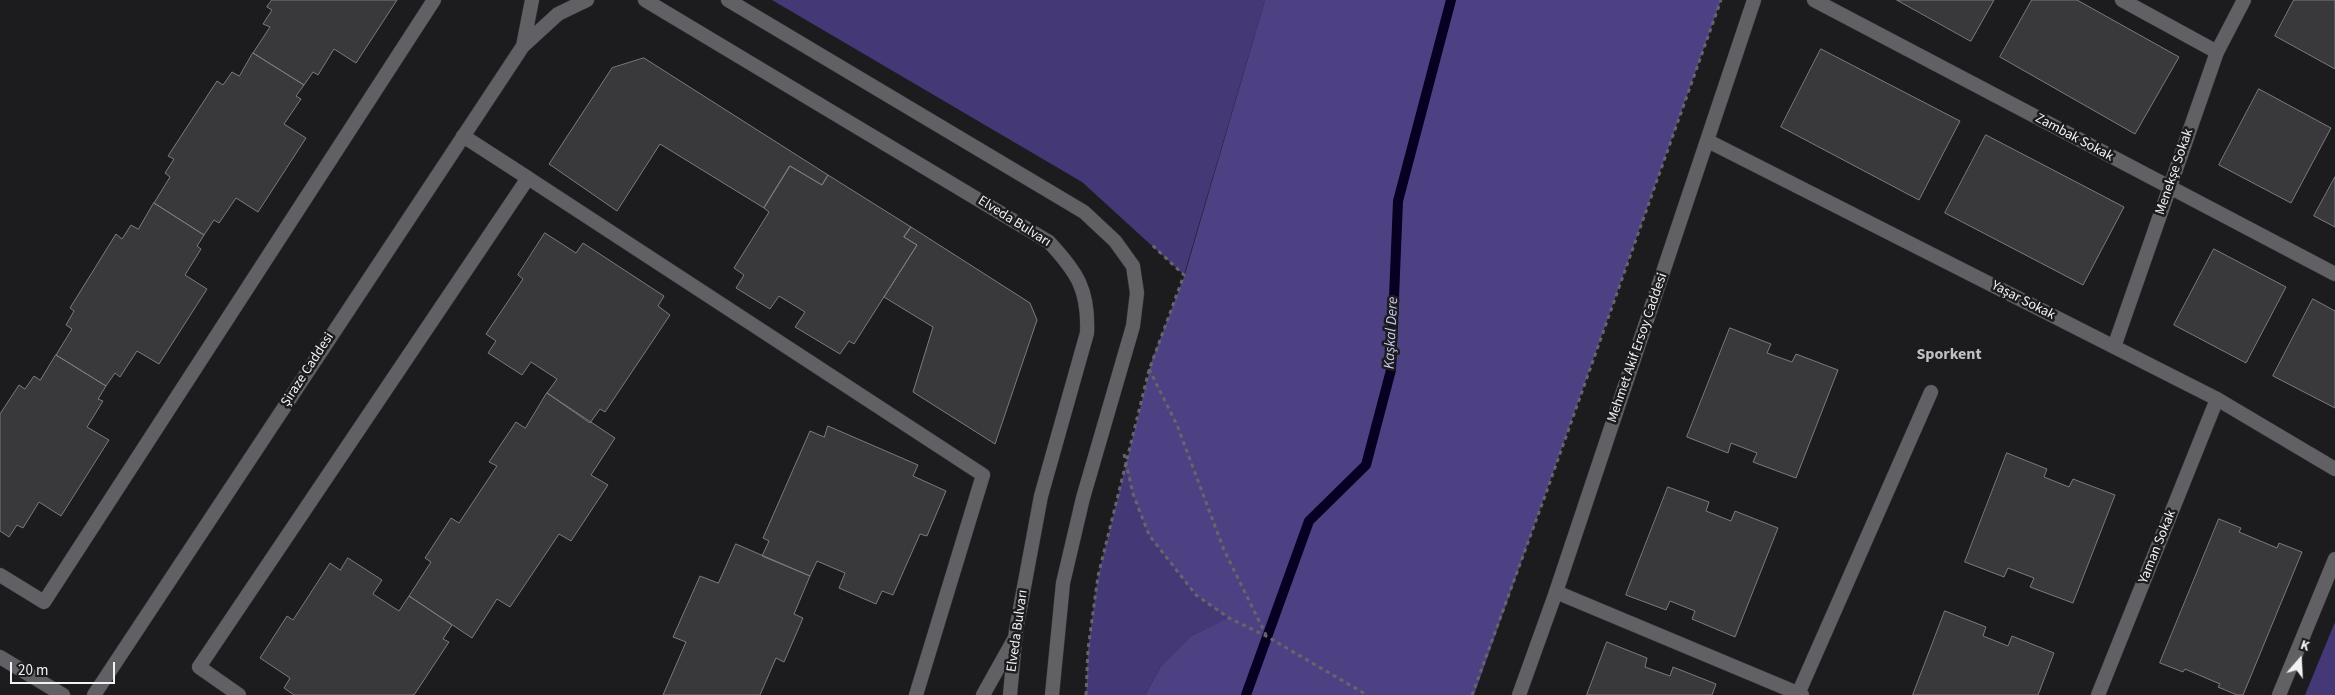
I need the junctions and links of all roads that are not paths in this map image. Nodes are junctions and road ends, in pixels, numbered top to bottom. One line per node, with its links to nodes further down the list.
1 (434, 0): 22 (street)
2 (532, 0): 10 (street)
3 (587, 0): 10 (street)
4 (728, 0): 33 (street)
5 (1754, 0): 13 (street, Mehmet Akif Ersoy Caddesi)
6 (1814, 0): 15 (street, Zambak Sokak)
7 (2122, 0): 11 (street)
8 (2244, 0): 11 (street, Menekşe Sokak)
9 (648, 1): 24 (street, Elveda Bulvarı)
10 (523, 46): 12 (street, Şiraze Caddesi)
11 (2217, 52): 15 (street, Menekşe Sokak)
12 (463, 136): 14 (street); 28 (street, Şiraze Caddesi)
13 (1708, 141): 17 (street, Yaşar Sokak); 23 (street, Mehmet Akif Ersoy Caddesi)
14 (528, 178): 29 (street); 30 (street)
15 (2170, 188): 16 (street, Zambak Sokak); 17 (street, Menekşe Sokak)
16 (2335, 274)
17 (2114, 347): 19 (street, Yaşar Sokak)
18 (1931, 392): 26 (street)
19 (2217, 399): 20 (street, Yaşar Sokak); 35 (street, Yaman Sokak)
20 (2335, 469)
21 (2335, 559): 36 (street)
22 (0, 575)
23 (1556, 592): 26 (street); 34 (street, Mehmet Akif Ersoy Caddesi)
24 (1016, 636): 31 (street); 32 (street, Elveda Bulvarı)
25 (0, 657): 27 (street)
26 (1800, 694)
27 (63, 695)
28 (94, 695)
29 (239, 695)
30 (916, 695)
31 (983, 695)
32 (1010, 695)
33 (1052, 695)
34 (1519, 695)
35 (2098, 695)
36 (2279, 695)

